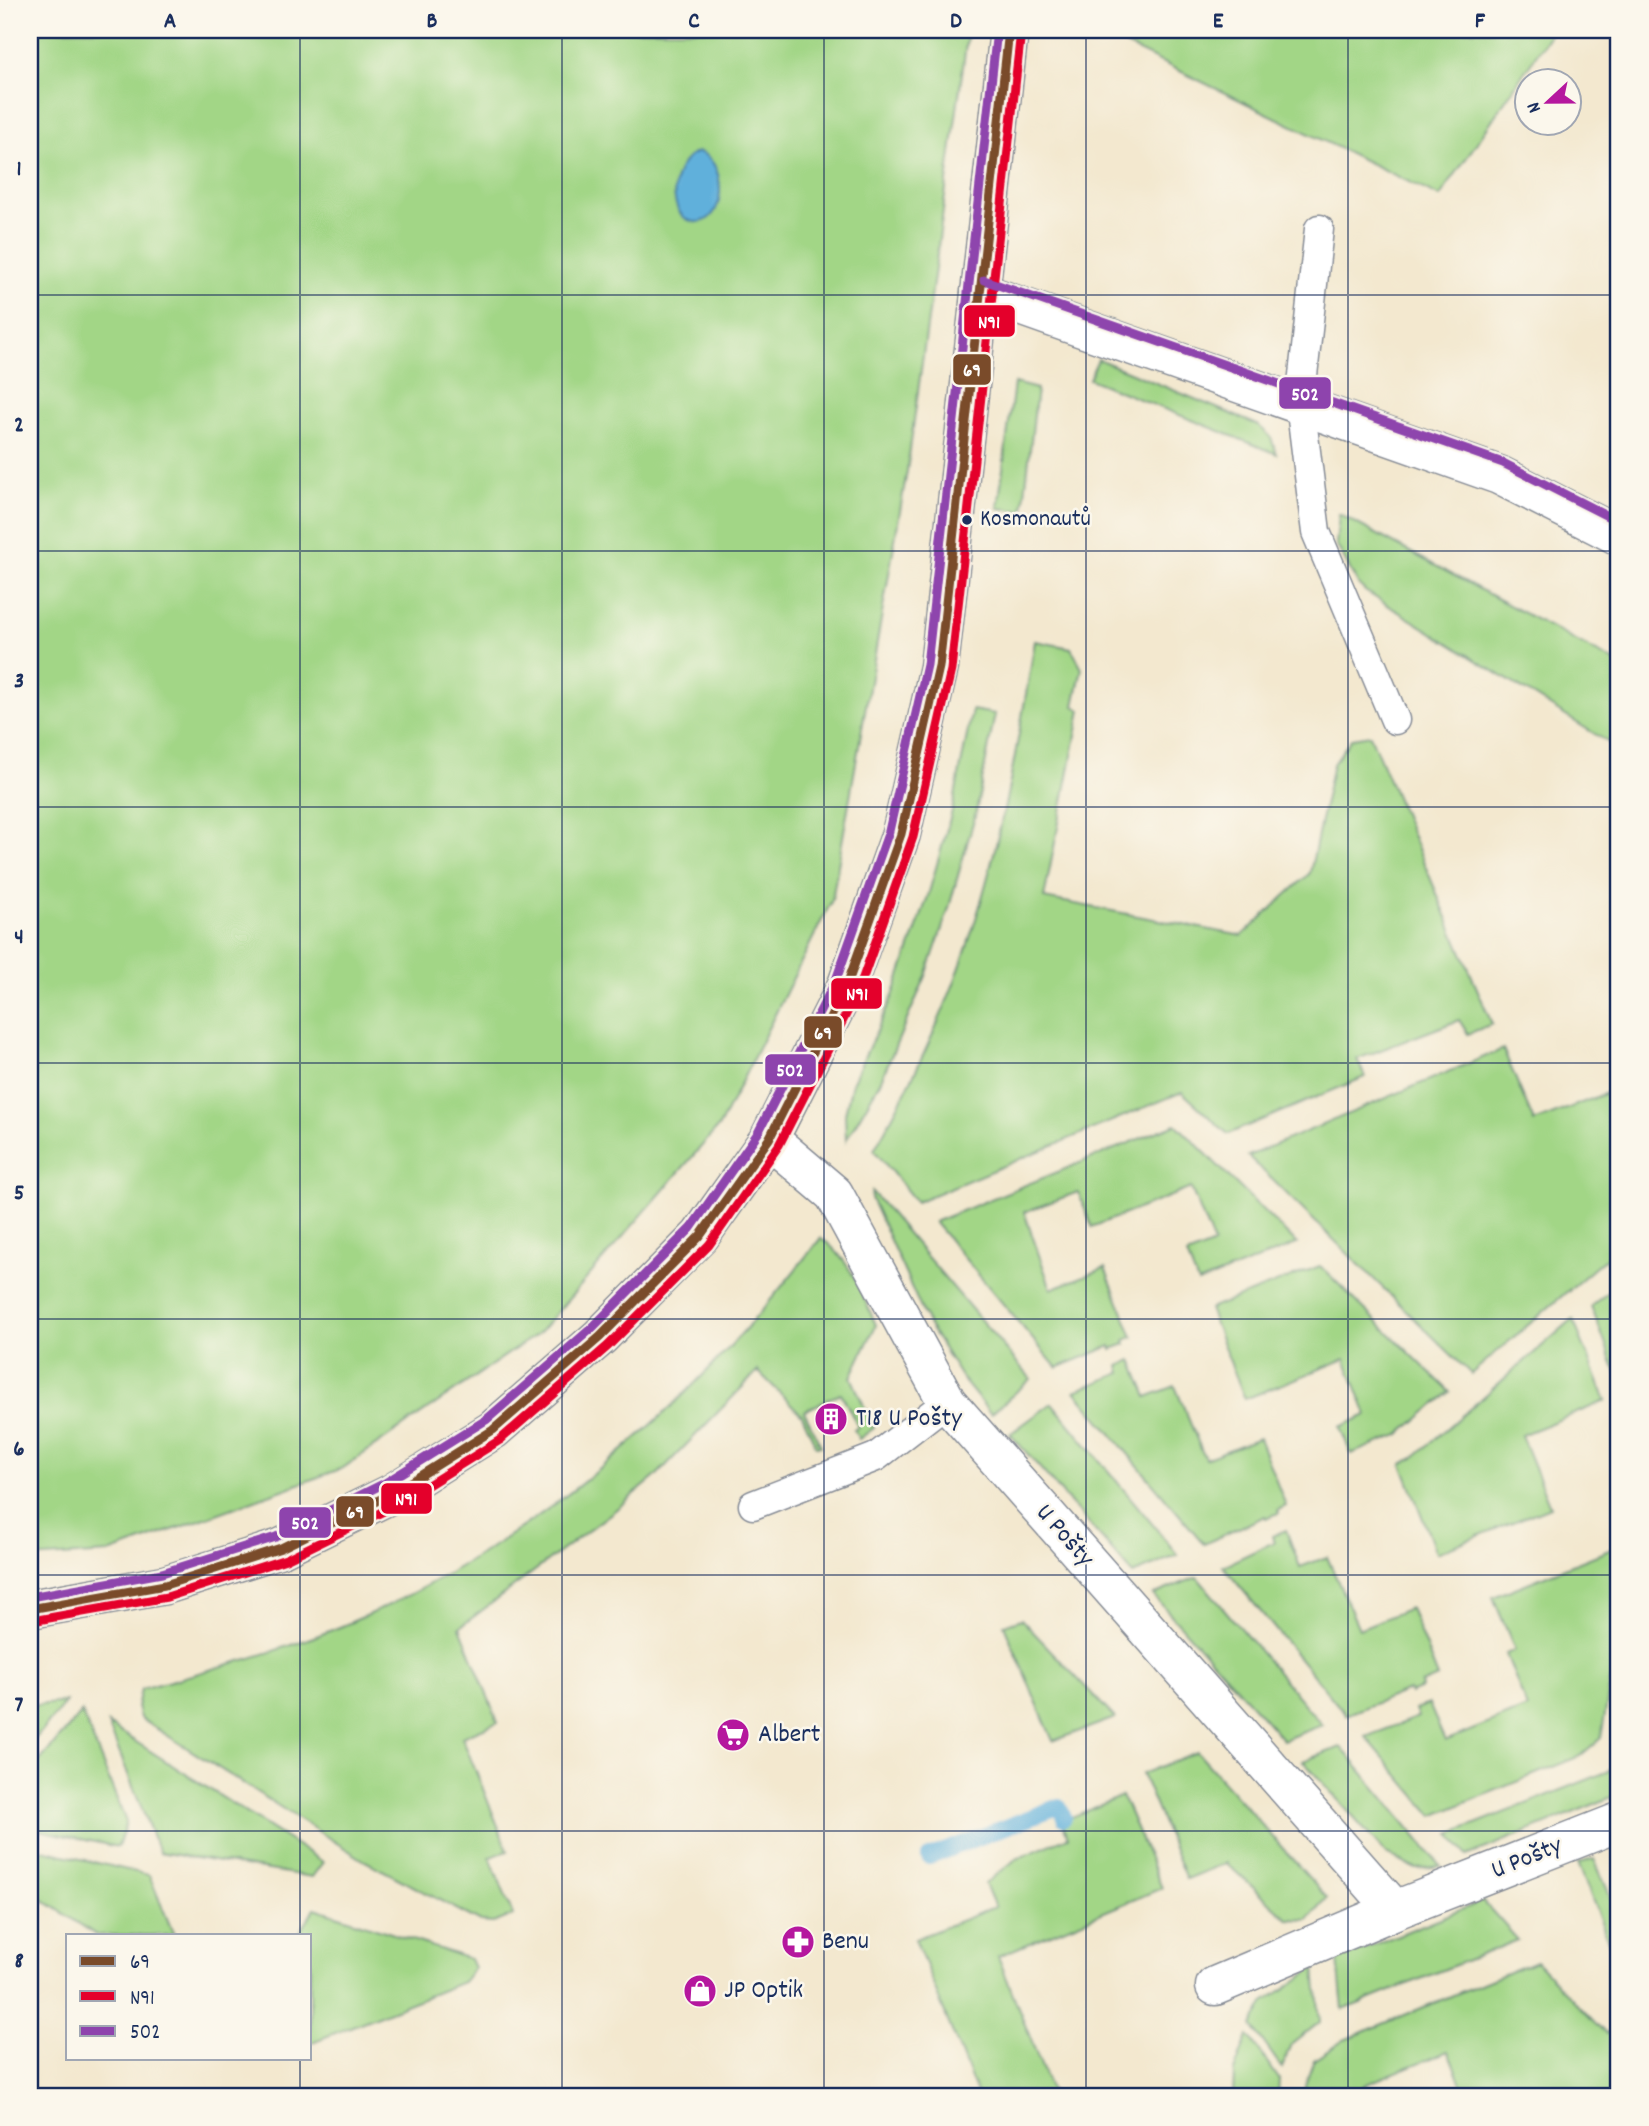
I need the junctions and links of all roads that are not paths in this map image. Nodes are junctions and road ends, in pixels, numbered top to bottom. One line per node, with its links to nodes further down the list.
1 (1009, 30): 3 (street)
2 (1320, 229): 4 (lane)
3 (980, 292): 4 (street); 7 (street)
4 (1300, 404): 5 (street); 6 (lane)
5 (1619, 536)
6 (1395, 720)
7 (769, 1139): 8 (street, U Pošty); 10 (street)
8 (947, 1402): 9 (lane); 12 (street, U Pošty)
9 (753, 1505)
10 (30, 1609)
11 (1619, 1822): 12 (street, U Pošty)
12 (1395, 1910): 13 (street, U Pošty)
13 (1215, 1986)

